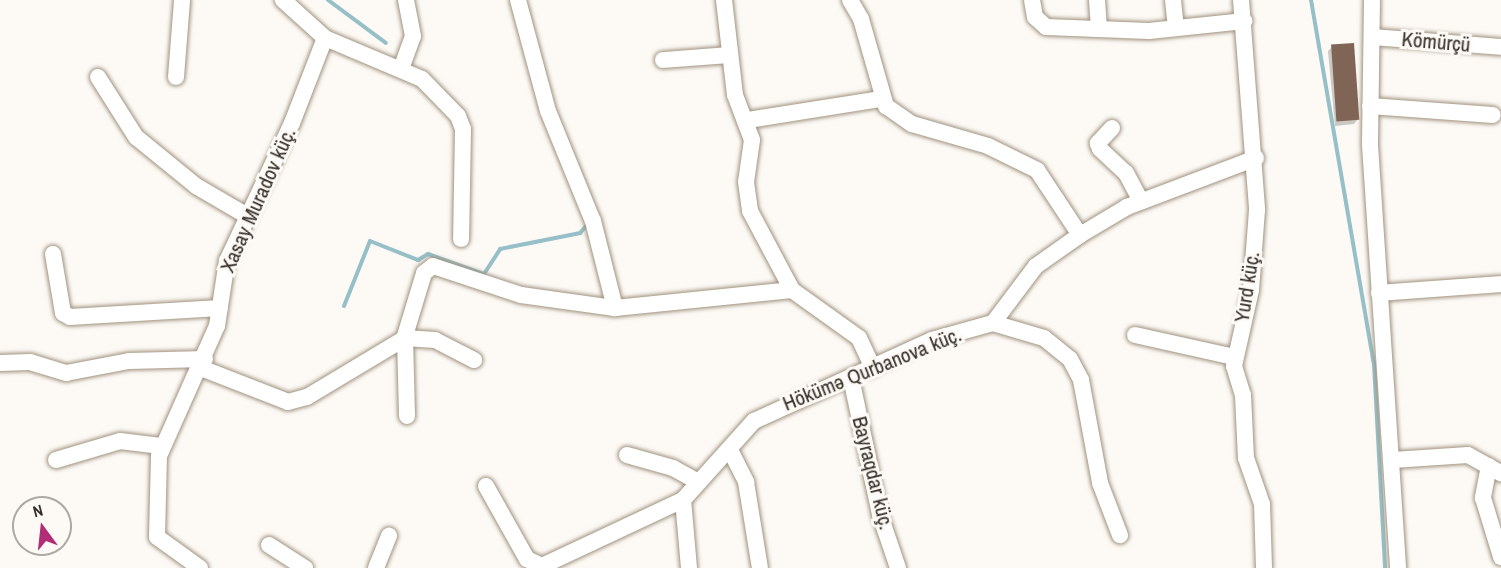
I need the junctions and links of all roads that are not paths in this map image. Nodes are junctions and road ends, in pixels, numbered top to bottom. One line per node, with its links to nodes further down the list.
1 (182, 0): 22 (street)
2 (283, 0): 16 (street)
3 (406, 0): 20 (street)
4 (518, 0): 38 (street)
5 (724, 0): 18 (street)
6 (850, 0): 23 (street)
7 (1032, 0): 13 (street)
8 (1097, 0): 13 (street)
9 (1173, 0): 14 (street)
10 (1241, 0): 12 (street, Yurd küç.)
11 (1372, 0): 15 (street)
12 (1244, 21): 14 (street); 28 (street, Yurd küç.)
13 (1099, 27): 14 (street)
14 (1176, 28)
15 (1372, 37): 17 (street, Kömürçü); 24 (street)
16 (325, 38): 20 (street); 30 (street, Xasay Muradov küç.)
17 (1501, 47)
18 (728, 55): 19 (street); 26 (street)
19 (663, 60)
20 (401, 69): 32 (street)
21 (98, 77): 30 (street)
22 (176, 77)
23 (881, 99): 26 (street); 31 (street)
24 (1370, 106): 25 (street); 36 (street)
25 (1492, 115)
26 (748, 120): 35 (street)
27 (1112, 128): 29 (street)
28 (1256, 158): 29 (street); 42 (street, Yurd küç.)
29 (1141, 201): 31 (street)
30 (249, 217): 37 (street, Xasay Muradov küç.)
31 (1080, 236): 39 (street)
32 (461, 239)
33 (54, 254): 37 (street)
34 (1501, 284): 36 (street)
35 (792, 290): 38 (street); 46 (street)
36 (1378, 293): 53 (street)
37 (220, 308): 45 (street, Xasay Muradov küç.)
38 (615, 308): 41 (street)
39 (993, 323): 46 (street, Hökümə Qurbanova küç.); 58 (street)
40 (1135, 334): 42 (street)
41 (404, 339): 43 (street); 45 (street); 48 (street)
42 (1234, 357): 68 (street, Yurd küç.)
43 (474, 360)
44 (0, 363): 45 (street)
45 (203, 363): 49 (street, Xasay Muradov küç.)
46 (873, 368): 47 (street, Hökümə Qurbanova küç.)
47 (850, 378): 50 (street, Hökümə Qurbanova küç.); 67 (street, Bayraqdar küç.)
48 (407, 416)
49 (160, 446): 52 (street); 62 (street, Xasay Muradov küç.)
50 (730, 450): 55 (street, Hökümə Qurbanova küç.); 66 (street)
51 (627, 455): 55 (street)
52 (56, 460)
53 (1393, 460): 54 (street); 69 (street)
54 (1495, 470): 61 (street)
55 (698, 482): 57 (street, Hökümə Qurbanova küç.)
56 (486, 486): 57 (street)
57 (683, 500): 65 (street)
58 (1120, 535)
59 (389, 536): 64 (street)
60 (268, 545): 63 (street)
61 (1501, 558)
62 (200, 568)
63 (304, 568)
64 (376, 568)
65 (689, 568)
66 (760, 568)
67 (898, 568)
68 (1264, 568)
69 (1398, 568)

